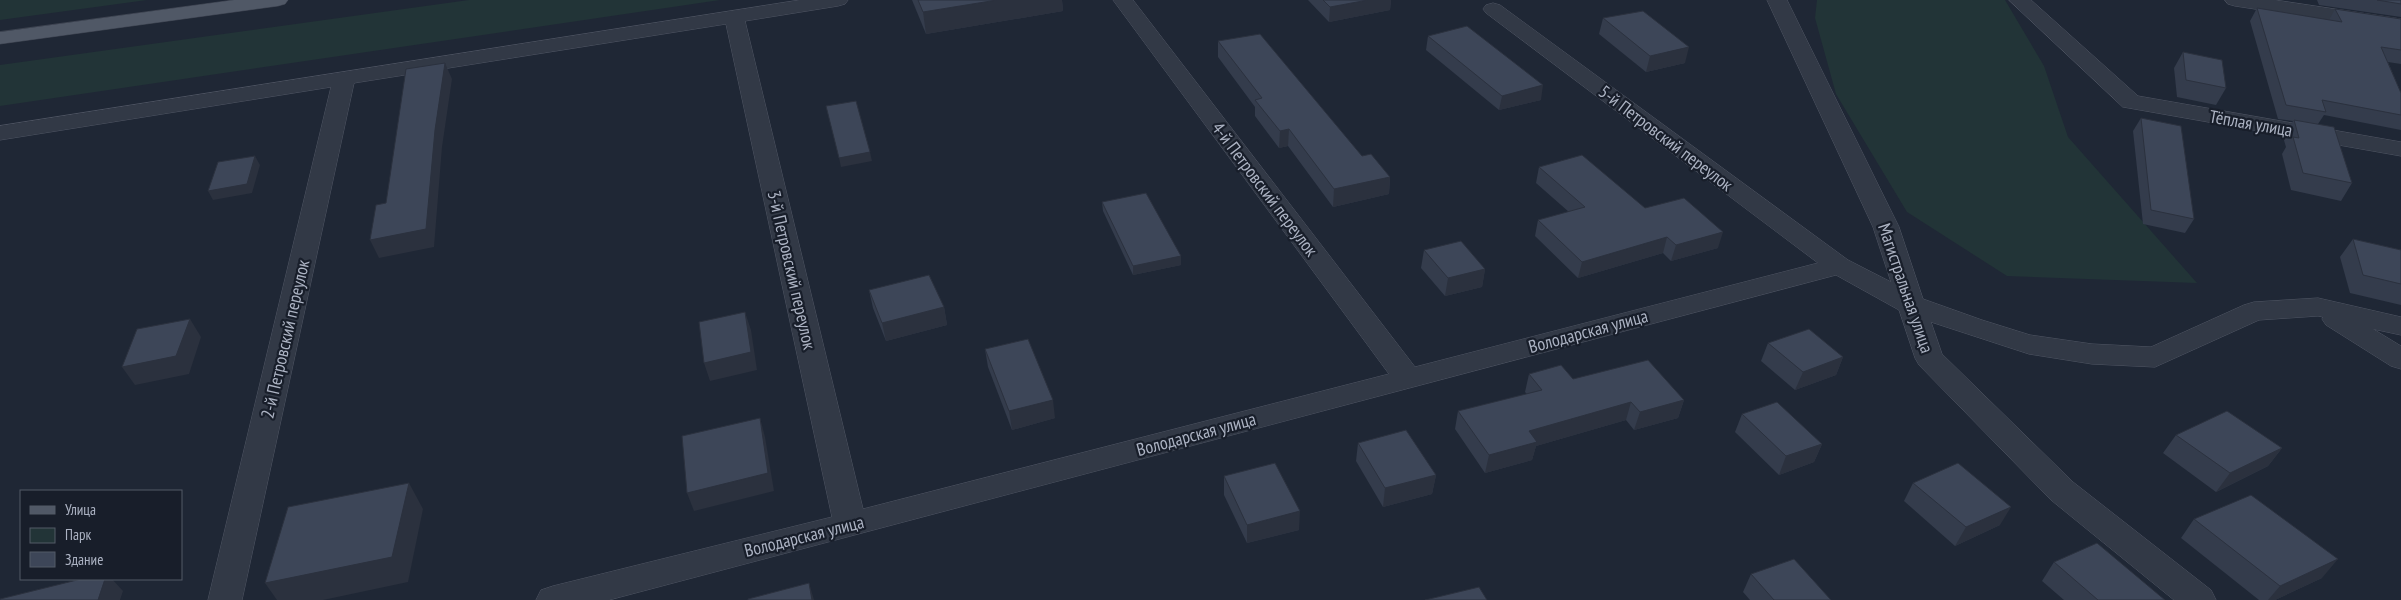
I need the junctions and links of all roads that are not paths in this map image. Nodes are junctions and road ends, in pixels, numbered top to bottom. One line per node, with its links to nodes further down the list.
1 (278, 0): 10 (main road)
2 (838, 0): 8 (street)
3 (1123, 0): 19 (street, 4-й Петровский переулок)
4 (1777, 0): 15 (street, Магистральная улица)
5 (2019, 0): 13 (street, Тёплая улица)
6 (2235, 0): 9 (street)
7 (1493, 10): 14 (street, 5-й Петровский переулок)
8 (734, 16): 11 (street); 20 (street, 3-й Петровский переулок)
9 (2401, 25)
10 (0, 38)
11 (344, 77): 12 (street); 21 (street, 2-й Петровский переулок)
12 (0, 133)
13 (2401, 149)
14 (1839, 266): 15 (street, 5-й Петровский переулок); 19 (street, Володарская улица)
15 (1910, 304): 16 (street, 5-й Петровский переулок); 23 (street, Магистральная улица)
16 (2318, 307): 17 (street, 5-й Петровский переулок); 18 (street)
17 (2401, 326)
18 (2401, 359)
19 (1408, 378): 20 (street, Володарская улица)
20 (850, 525): 22 (street, Володарская улица)
21 (225, 600)
22 (553, 600)
23 (2199, 600)

